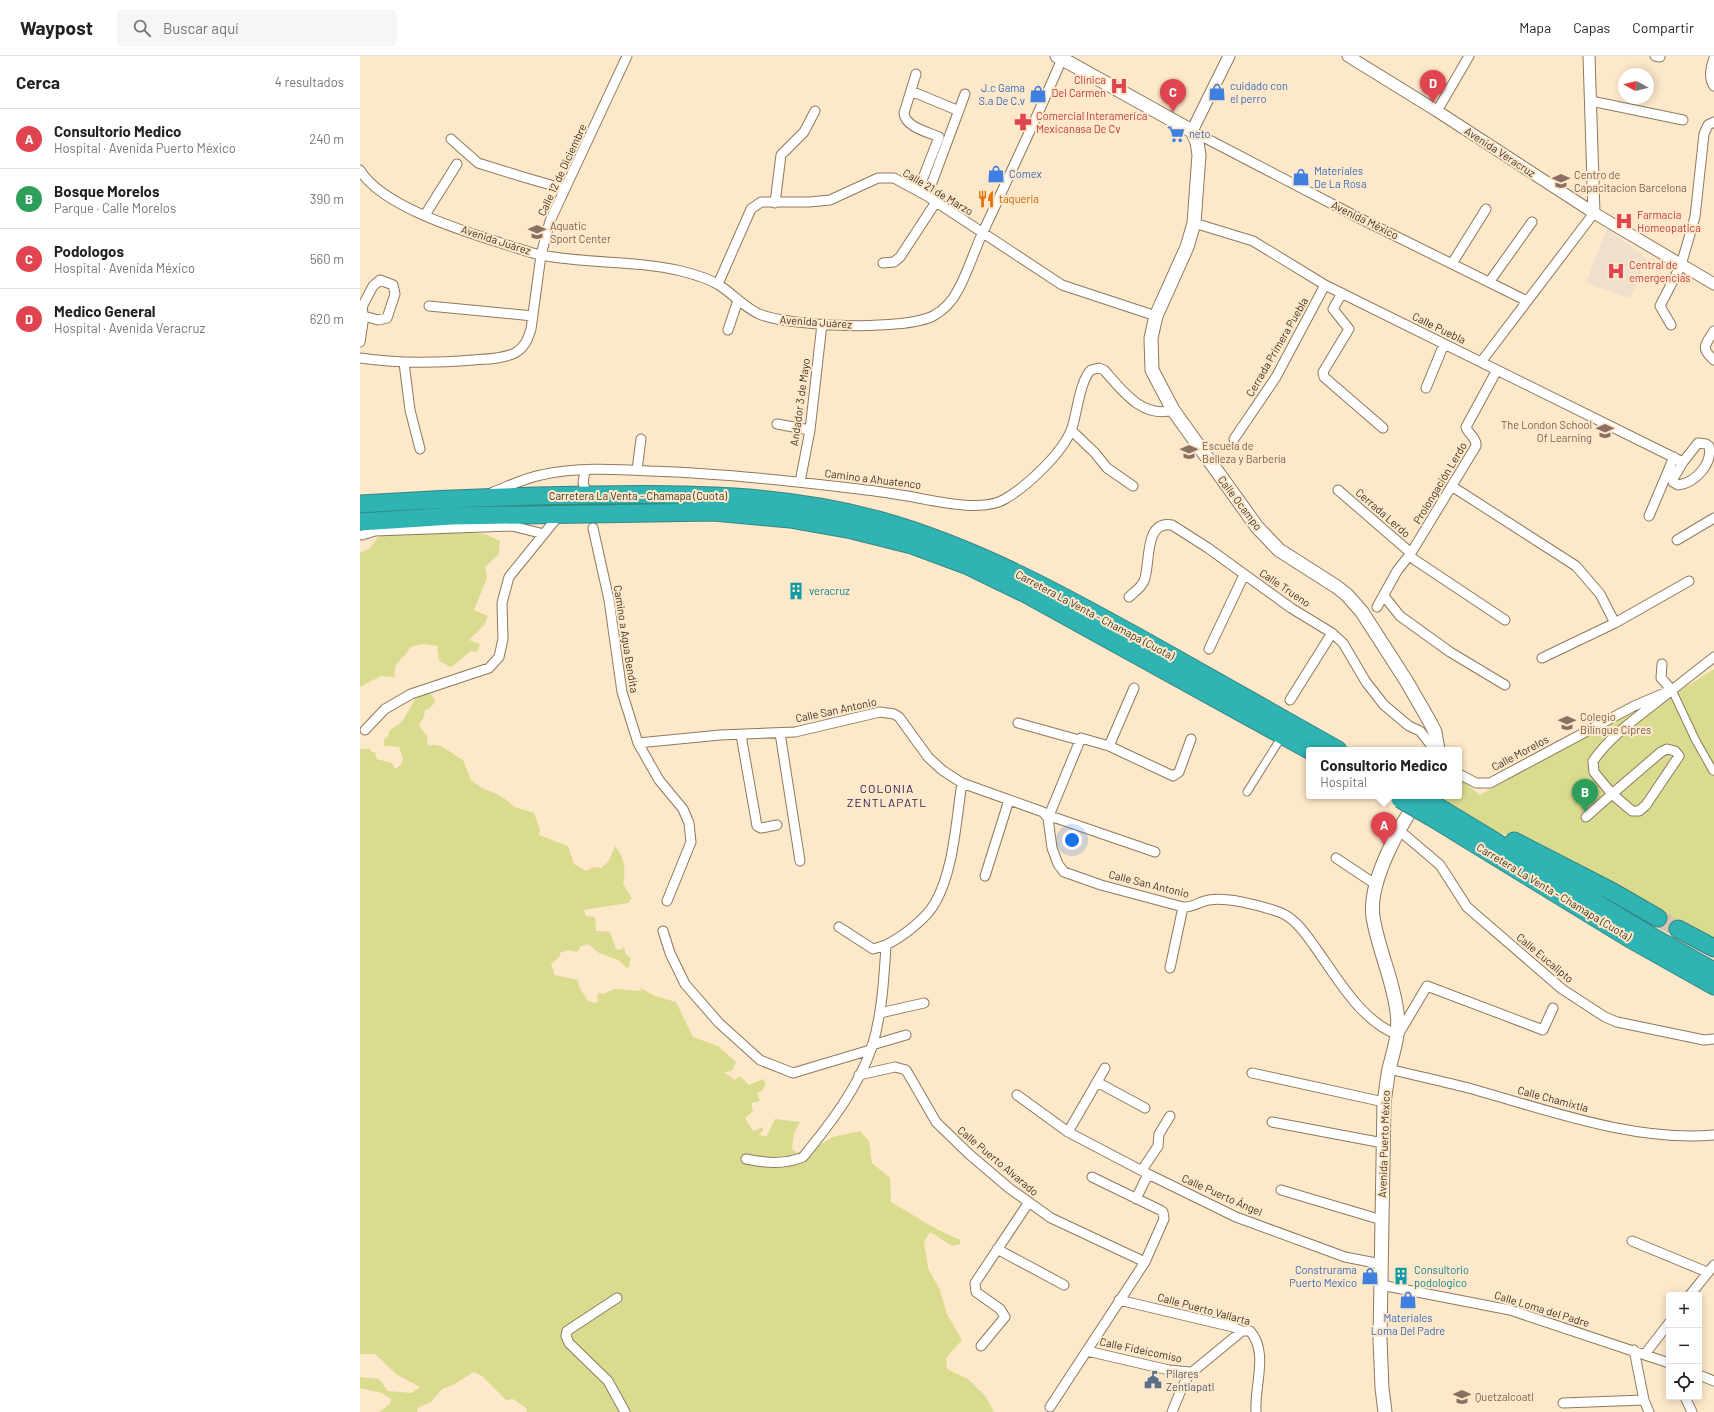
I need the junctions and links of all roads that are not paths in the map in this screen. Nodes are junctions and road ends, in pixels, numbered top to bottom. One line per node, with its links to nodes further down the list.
1 (627, 56): 22 (street, Calle 12 de Diciembre)
2 (1229, 56): 18 (street)
3 (1348, 56): 15 (street, Avenida Veracruz)
4 (1469, 56): 15 (street)
5 (1589, 56): 12 (street)
6 (1061, 57): 18 (main road, Avenida México); 32 (street, Avenida Juárez)
7 (1714, 58): 9 (street)
8 (916, 74): 10 (street)
9 (1714, 86)
10 (911, 91): 14 (street); 23 (street)
11 (965, 94): 14 (street)
12 (1591, 101): 16 (street); 28 (street)
13 (815, 111): 26 (street)
14 (959, 111): 24 (street)
15 (1437, 111): 28 (street, Avenida Veracruz)
16 (1683, 120)
17 (1714, 122): 36 (street)
18 (1192, 131): 31 (main road, Calle Ocampo); 35 (street, Avenida México)
19 (451, 139): 22 (street)
20 (457, 164): 29 (street)
21 (360, 170): 29 (street, Avenida Juárez)
22 (565, 189): 33 (street, Calle 12 de Diciembre)
23 (918, 191): 24 (street, Calle 21 de Marzo); 26 (street, Calle 21 de Marzo)
24 (927, 196): 25 (street, Calle 21 de Marzo)
25 (936, 202): 32 (street, Calle 21 de Marzo); 34 (street)
26 (775, 203): 38 (street, Calle 21 de Marzo)
27 (1486, 209): 35 (street)
28 (1594, 213): 36 (street, Avenida Veracruz); 43 (street)
29 (425, 215): 33 (street, Avenida Juárez)
30 (1532, 222): 37 (street)
31 (1194, 223): 40 (street, Calle Puebla); 47 (main road, Calle Ocampo)
32 (982, 233): 47 (street, Calle 21 de Marzo); 48 (street, Avenida Juárez)
33 (541, 255): 38 (street, Avenida Juárez); 46 (street, Calle 12 de Diciembre)
34 (883, 262)
35 (1452, 262): 37 (street, Avenida México)
36 (1681, 265): 39 (street, Avenida Veracruz); 49 (street)
37 (1490, 281): 43 (street, Avenida México)
38 (718, 284): 42 (street, Avenida Juárez)
39 (1714, 284)
40 (1326, 285): 41 (street, Calle Puebla); 66 (street, Cerrada Primera Puebla)
41 (1342, 293): 53 (street, Calle Puebla); 62 (street)
42 (738, 300): 48 (street, Avenida Juárez); 50 (street)
43 (1528, 301): 56 (street)
44 (430, 306): 46 (street)
45 (364, 316): 45 (street); 52 (street)
46 (533, 316): 57 (street, Calle 12 de Diciembre)
47 (1156, 316): 60 (main road, Calle Ocampo)
48 (822, 324): 63 (street, Andador 3 de Mayo)
49 (1671, 325)
50 (728, 330)
51 (1714, 331): 55 (street)
52 (360, 342)
53 (1444, 344): 56 (street, Calle Puebla); 59 (street)
54 (360, 358): 57 (street, Calle 12 de Diciembre)
55 (1714, 360)
56 (1481, 362): 58 (street, Calle Puebla)
57 (404, 363): 67 (street)
58 (1497, 370): 68 (street, Calle Puebla); 74 (street, Prolongación Lerdo)
59 (1426, 388)
60 (1173, 410): 64 (street, Camino a Ahuatenco); 114 (main road, Calle Ocampo)
61 (777, 424): 63 (street)
62 (1383, 428)
63 (810, 430): 72 (street, Andador 3 de Mayo)
64 (1071, 430): 72 (street, Camino a Ahuatenco); 73 (street)
65 (641, 439): 71 (street)
66 (1234, 440)
67 (420, 449)
68 (1674, 457): 69 (street, Calle Puebla); 79 (street)
69 (1683, 462): 69 (street)
70 (585, 470): 71 (street, Camino a Ahuatenco); 75 (street); 77 (street, Camino a Ahuatenco)
71 (637, 470): 72 (street, Camino a Ahuatenco)
72 (800, 482)
73 (1133, 486)
74 (1453, 487): 86 (street, Prolongación Lerdo); 93 (street)
75 (582, 488)
76 (1338, 490): 86 (street, Cerrada Lerdo)
77 (482, 497): 78 (highway, Carretera La Venta - Chamapa (Cuota)); 112 (highway, Carretera La Venta - Chamapa (Cuota))
78 (360, 504)
79 (1649, 516)
80 (1714, 518): 85 (street)
81 (556, 519): 84 (street)
82 (361, 528): 84 (street); 115 (highway, Carretera La Venta - Chamapa (Cuota))
83 (592, 528): 110 (street, Camino a Agua Bendita)
84 (544, 534): 104 (street)
85 (1677, 540)
86 (1410, 555): 89 (street, Prolongación Lerdo); 92 (street, Cerrada Lerdo)
87 (1244, 575): 90 (street, Calle Trueno); 94 (street, Calle Trueno); 95 (street)
88 (1689, 581): 93 (street)
89 (1384, 596): 91 (street, Prolongación Lerdo); 99 (street)
90 (1129, 597)
91 (1378, 607)
92 (1505, 620)
93 (1615, 623): 97 (street)
94 (1332, 633): 102 (street); 113 (street, Calle Trueno)
95 (1209, 649)
96 (1714, 657): 101 (street, Calle Morelos)
97 (1542, 658)
98 (1662, 664): 101 (street)
99 (1505, 685)
100 (1134, 688): 111 (street)
101 (1672, 690): 116 (street); 117 (street, Calle Morelos); 120 (street)
102 (1290, 700)
103 (1018, 723): 108 (street)
104 (365, 730)
105 (780, 734): 106 (street, Calle San Antonio); 118 (street, Calle San Antonio); 133 (street)
106 (741, 735): 110 (street, Calle San Antonio); 128 (street)
107 (1191, 739): 111 (street)
108 (1079, 740): 111 (street); 127 (street, Calle San Antonio)
109 (1279, 741): 119 (street)
110 (638, 743): 136 (street, Camino a Agua Bendita)
111 (1109, 746)
112 (1333, 747)
113 (1433, 747)
114 (1438, 747)
115 (1306, 748)
116 (1713, 770)
117 (1462, 776)
118 (962, 783): 124 (street, Calle San Antonio); 142 (street)
119 (1247, 792)
120 (1612, 794): 120 (street); 126 (street)
121 (1402, 799): 125 (highway, Carretera La Venta - Chamapa (Cuota), bridge)
122 (1418, 799): 130 (main road, Avenida Puerto México)
123 (1423, 799): 125 (highway, Carretera La Venta - Chamapa (Cuota), bridge)
124 (1009, 800): 127 (street, Calle San Antonio); 134 (street)
125 (1433, 811): 129 (highway, Carretera La Venta - Chamapa (Cuota)); 146 (highway, Carretera La Venta - Chamapa (Cuota))
126 (1586, 817)
127 (1048, 818): 131 (street); 137 (street, Calle San Antonio)
128 (777, 825)
129 (1469, 825): 138 (highway); 145 (highway, Carretera La Venta - Chamapa (Cuota))
130 (1400, 831): 135 (main road, Avenida Puerto México); 152 (street, Calle Eucalipto)
131 (1155, 852)
132 (1336, 858): 135 (street)
133 (800, 861)
134 (985, 876)
135 (1375, 884): 151 (main road, Avenida Puerto México)
136 (667, 901)
137 (1183, 907): 144 (street); 151 (street, Calle San Antonio)
138 (1658, 918)
139 (839, 927): 142 (street)
140 (1678, 929): 143 (highway)
141 (663, 931): 153 (street)
142 (886, 944): 149 (street)
143 (1714, 948)
144 (1170, 968)
145 (1714, 971)
146 (1714, 986)
147 (924, 1003): 149 (street)
148 (1553, 1008): 151 (street)
149 (880, 1013): 153 (street)
150 (906, 1035): 153 (street)
151 (1398, 1035): 155 (main road, Avenida Puerto México)
152 (1714, 1040)
153 (871, 1048): 157 (street)
154 (1105, 1068): 158 (street)
155 (1389, 1069): 160 (main road, Avenida Puerto México); 165 (street, Calle Chamixtla)
156 (1252, 1073): 160 (street)
157 (859, 1075): 167 (street); 172 (street, Calle Puerto Alvarado)
158 (1097, 1082): 161 (street); 164 (street)
159 (1017, 1095): 164 (street, Calle Puerto Ángel)
160 (1384, 1102): 166 (main road, Avenida Puerto México)
161 (1145, 1108)
162 (1170, 1116): 168 (street)
163 (1272, 1122): 166 (street)
164 (1070, 1128): 168 (street, Calle Puerto Ángel)
165 (1714, 1135)
166 (1383, 1143): 173 (main road, Avenida Puerto México)
167 (746, 1160)
168 (1145, 1172): 171 (street); 177 (street, Calle Puerto Ángel)
169 (1092, 1177): 171 (street)
170 (1281, 1190): 173 (street)
171 (1136, 1199): 176 (street)
172 (1029, 1202): 175 (street); 176 (street, Calle Puerto Alvarado)
173 (1382, 1220): 177 (main road, Avenida Puerto México)
174 (1632, 1241): 179 (street)
175 (997, 1249): 180 (street); 187 (street)
176 (1144, 1262): 184 (street)
177 (1381, 1264): 181 (main road, Avenida Puerto México)
178 (1714, 1264): 179 (street)
179 (1707, 1272): 182 (street)
180 (1064, 1285)
181 (1381, 1285): 188 (street, Calle Loma del Padre); 199 (main road, Avenida Puerto México)
182 (1692, 1292)
183 (617, 1298): 200 (street)
184 (1119, 1300): 186 (street, Calle Puerto Vallarta); 189 (street)
185 (1666, 1327): 190 (street)
186 (1242, 1331): 192 (street); 202 (street, Calle Puerto Vallarta)
187 (981, 1346)
188 (1634, 1350): 190 (street, Calle Loma del Padre); 195 (street)
189 (1087, 1351): 192 (street, Calle Fideicomiso); 198 (street)
190 (1645, 1354): 191 (street, Calle Loma del Padre)
191 (1666, 1362)
192 (1190, 1372): 201 (street)
193 (1702, 1376): 194 (street)
194 (1714, 1381)
195 (1644, 1400): 197 (street); 203 (street)
196 (1686, 1400): 204 (street)
197 (1563, 1404)
198 (1050, 1408)
199 (1384, 1410)
200 (625, 1412)
201 (1172, 1412)
202 (1256, 1412)
203 (1649, 1412)
204 (1692, 1412)

